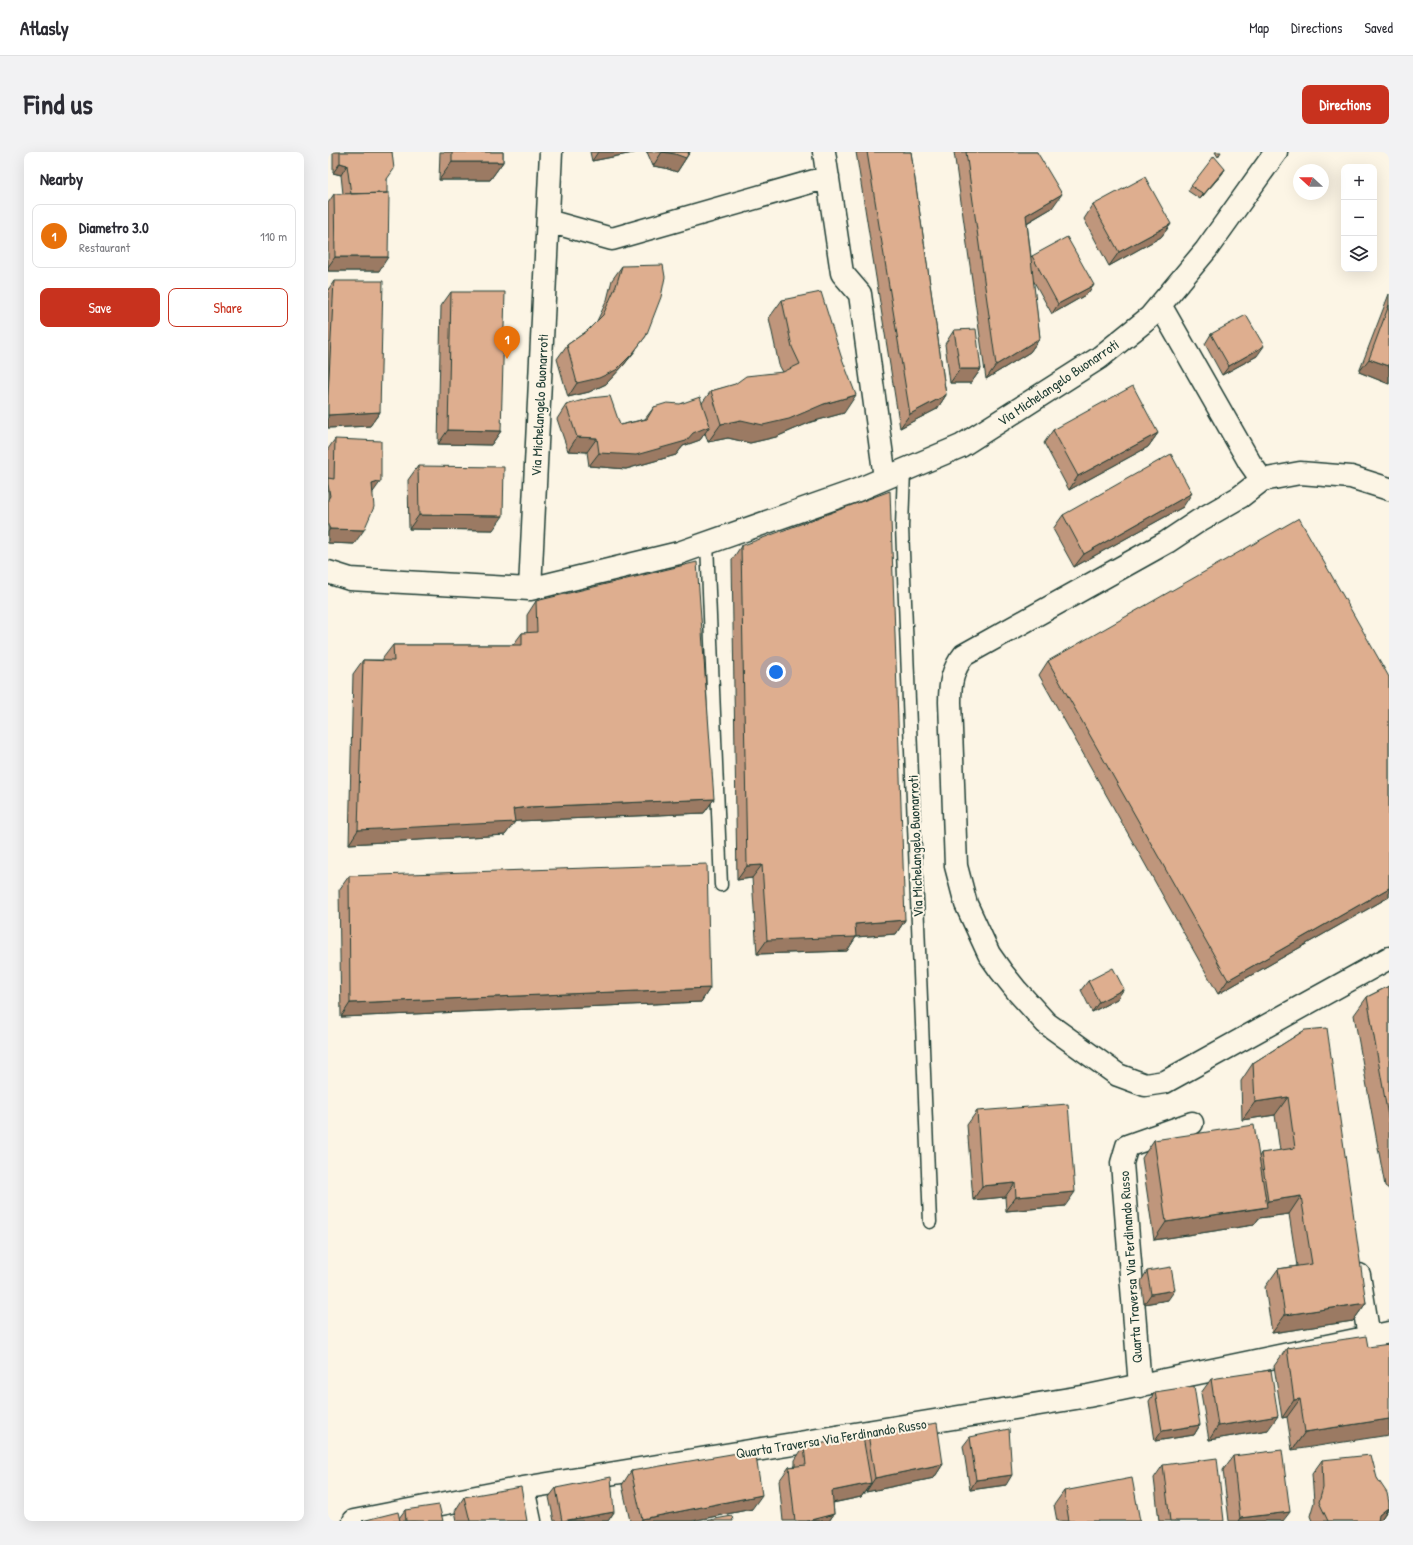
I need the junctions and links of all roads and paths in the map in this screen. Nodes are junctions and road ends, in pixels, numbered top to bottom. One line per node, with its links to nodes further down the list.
1 (551, 152): 5 (street, Via Michelangelo Buonarroti)
2 (824, 152): 4 (street, Via Michelangelo Buonarroti)
3 (1276, 152): 6 (street, Via Michelangelo Buonarroti)
4 (828, 177): 5 (street); 7 (street, Via Michelangelo Buonarroti)
5 (548, 221): 12 (street, Via Michelangelo Buonarroti)
6 (1160, 305): 7 (street, Via Michelangelo Buonarroti); 8 (street)
7 (895, 474): 10 (street, Via Michelangelo Buonarroti); 16 (lane, Via Michelangelo Buonarroti)
8 (1262, 480): 9 (street); 14 (street)
9 (1389, 489)
10 (707, 543): 12 (street, Via Michelangelo Buonarroti); 13 (lane)
11 (328, 572): 12 (street, Via Michelangelo Buonarroti)
12 (530, 589)
13 (721, 885)
14 (1389, 958)
15 (1192, 1123): 19 (street, Quarta Traversa Via Ferdinando Russo)
16 (930, 1222)
17 (1355, 1252): 18 (street, Quarta Traversa Via Ferdinando Russo)
18 (1379, 1335): 19 (street, Quarta Traversa Via Ferdinando Russo)
19 (1140, 1386): 20 (street, Quarta Traversa Via Ferdinando Russo)
20 (523, 1488): 21 (street, Quarta Traversa Via Ferdinando Russo); 22 (street)
21 (354, 1521)
22 (530, 1521)

